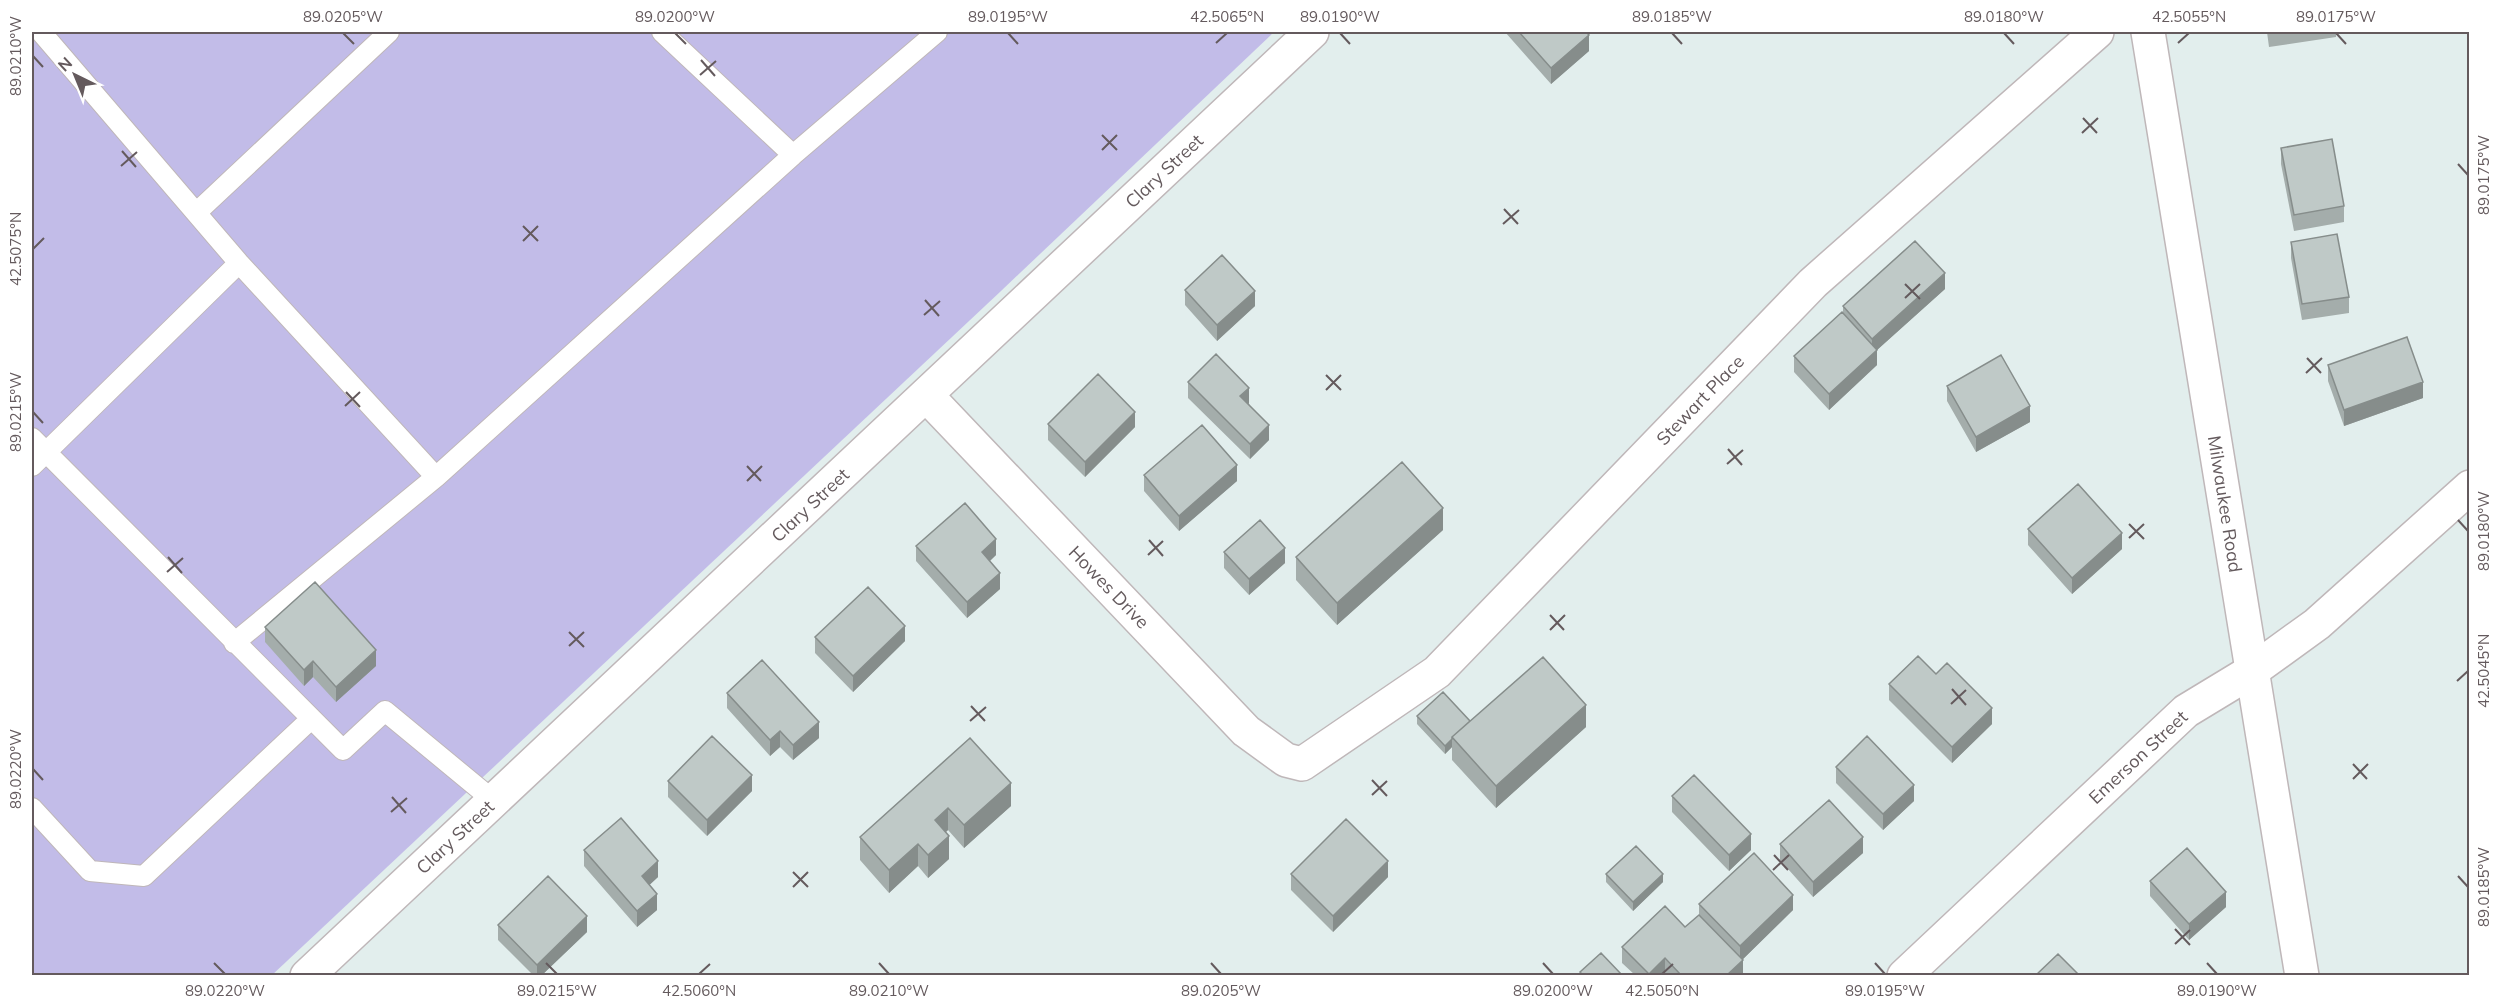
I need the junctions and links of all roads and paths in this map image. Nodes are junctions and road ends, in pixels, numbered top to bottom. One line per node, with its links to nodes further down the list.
1 (41, 32): 9 (lane)
2 (389, 32): 9 (lane)
3 (662, 32): 8 (lane)
4 (937, 32): 8 (lane)
5 (1312, 32): 11 (street, Clary Street)
6 (2097, 32): 19 (street, Stewart Place)
7 (2148, 32): 17 (street, Milwaukee Road)
8 (794, 155): 14 (lane)
9 (196, 213): 10 (lane)
10 (239, 263): 13 (lane); 14 (lane)
11 (927, 396): 19 (street, Howes Drive); 20 (street, Clary Street)
12 (32, 438): 13 (lane)
13 (38, 460): 16 (lane)
14 (436, 477): 16 (lane)
15 (2469, 487): 17 (street, Emerson Street)
16 (234, 643): 18 (lane)
17 (2252, 671): 23 (street, Emerson Street); 24 (street, Milwaukee Road)
18 (310, 719): 20 (lane); 21 (lane)
19 (1302, 764)
20 (494, 801): 22 (street, Clary Street)
21 (32, 808)
22 (307, 975)
23 (1904, 975)
24 (2302, 975)

